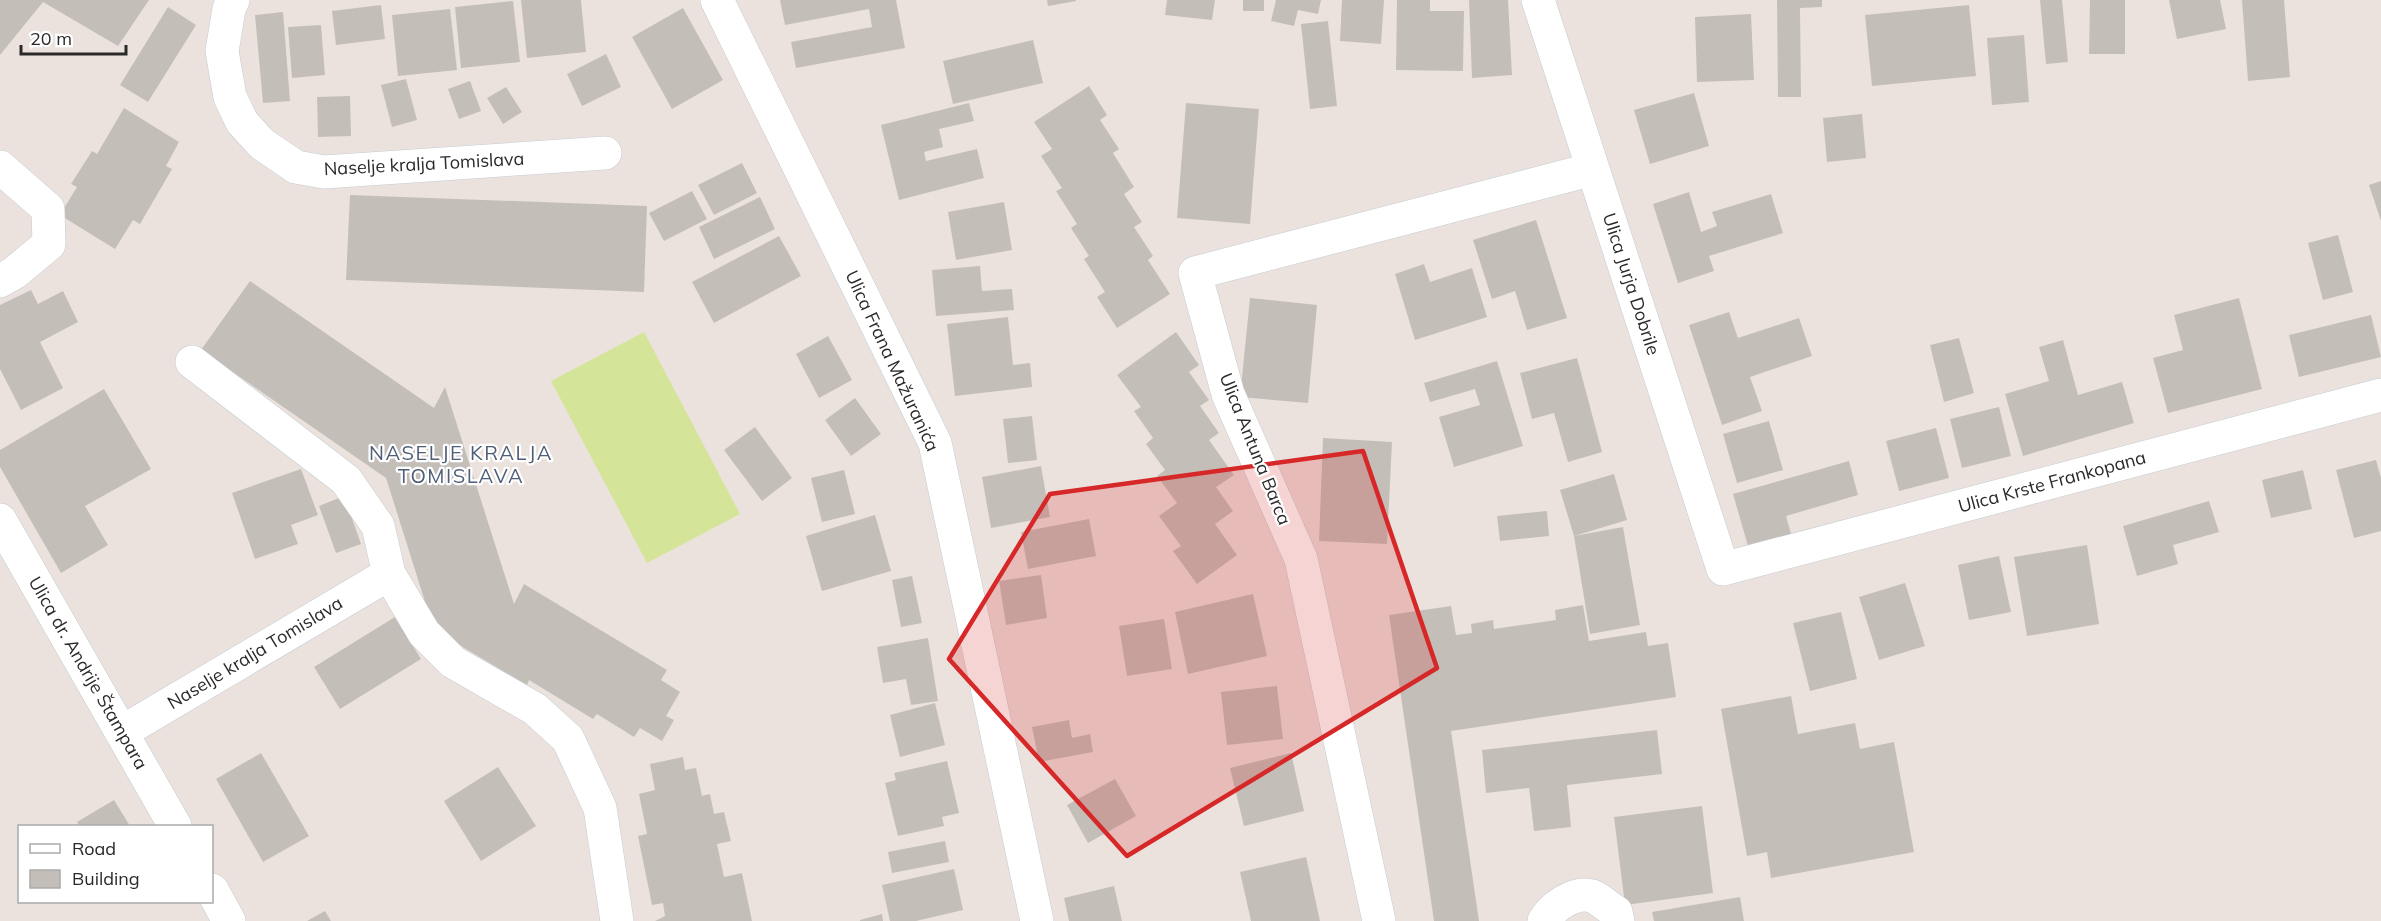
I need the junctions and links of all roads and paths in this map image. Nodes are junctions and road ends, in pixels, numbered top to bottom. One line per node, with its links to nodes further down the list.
1 (233, 0): 4 (street, Naselje kralja Tomislava)
2 (717, 0): 18 (street, Ulica Frana Mažuranića)
3 (1538, 0): 6 (street, Ulica Jurja Dobrile)
4 (605, 153)
5 (0, 167): 7 (street)
6 (1593, 169): 11 (street, Ulica Jurja Dobrile); 19 (street, Ulica Antuna Barca)
7 (0, 281)
8 (192, 362): 12 (street)
9 (2381, 395): 11 (street, Ulica Krste Frankopana)
10 (0, 520): 13 (street, Ulica dr. Andrije Štampara)
11 (1724, 569)
12 (389, 574): 13 (street, Naselje kralja Tomislava); 17 (street)
13 (122, 732): 14 (street, Ulica dr. Andrije Štampara)
14 (174, 825)
15 (213, 892): 16 (street)
16 (229, 921)
17 (617, 921)
18 (1037, 921)
19 (1379, 921)
20 (1544, 921): 21 (street)
21 (1618, 921)

